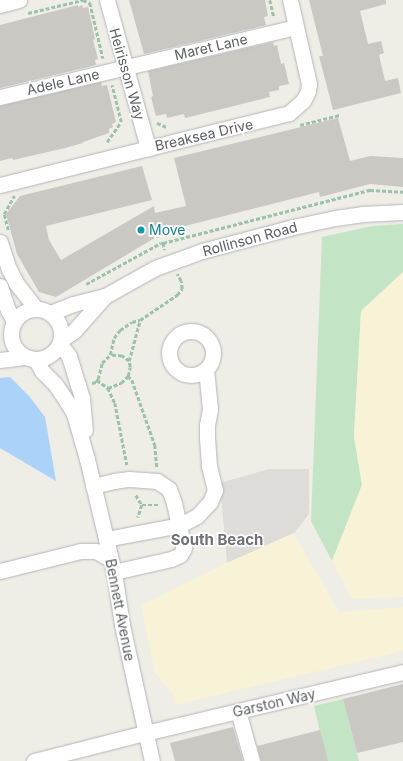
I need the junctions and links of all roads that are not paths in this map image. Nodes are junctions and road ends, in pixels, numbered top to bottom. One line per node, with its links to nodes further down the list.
1 (107, 0): 6 (street, Heirisson Way)
2 (290, 0): 5 (street, Breaksea Drive)
3 (0, 5): 4 (street)
4 (21, 7)
5 (296, 27): 6 (street, Maret Lane); 8 (street, Breaksea Drive)
6 (127, 67): 7 (street, Adele Lane); 8 (street, Heirisson Way)
7 (0, 96)
8 (148, 148): 9 (street, Breaksea Drive)
9 (0, 185)
10 (403, 212): 13 (street, Rollinson Road)
11 (5, 239): 14 (street)
12 (0, 286): 16 (street)
13 (105, 296): 15 (street, Rollinson Road); 17 (street, Rollinson Road)
14 (36, 309): 15 (street); 16 (street)
15 (50, 313): 17 (street)
16 (8, 329): 18 (street)
17 (61, 341): 18 (street); 21 (street, Bennett Avenue)
18 (30, 358): 19 (street); 21 (street, Bennett Avenue)
19 (0, 360)
20 (206, 369): 23 (street)
21 (87, 459): 22 (street, Bennett Avenue)
22 (93, 486): 23 (street); 24 (street, Bennett Avenue)
23 (180, 525): 24 (street); 25 (street)
24 (106, 539): 25 (street, Bennett Avenue)
25 (112, 565): 26 (street); 29 (street, Bennett Avenue)
26 (0, 571)
27 (403, 672): 28 (street, Garston Way)
28 (238, 711): 29 (street, Garston Way); 32 (street)
29 (145, 733): 30 (street, Garston Way); 31 (street, Bennett Avenue)
30 (34, 761)
31 (152, 761)
32 (252, 761)

